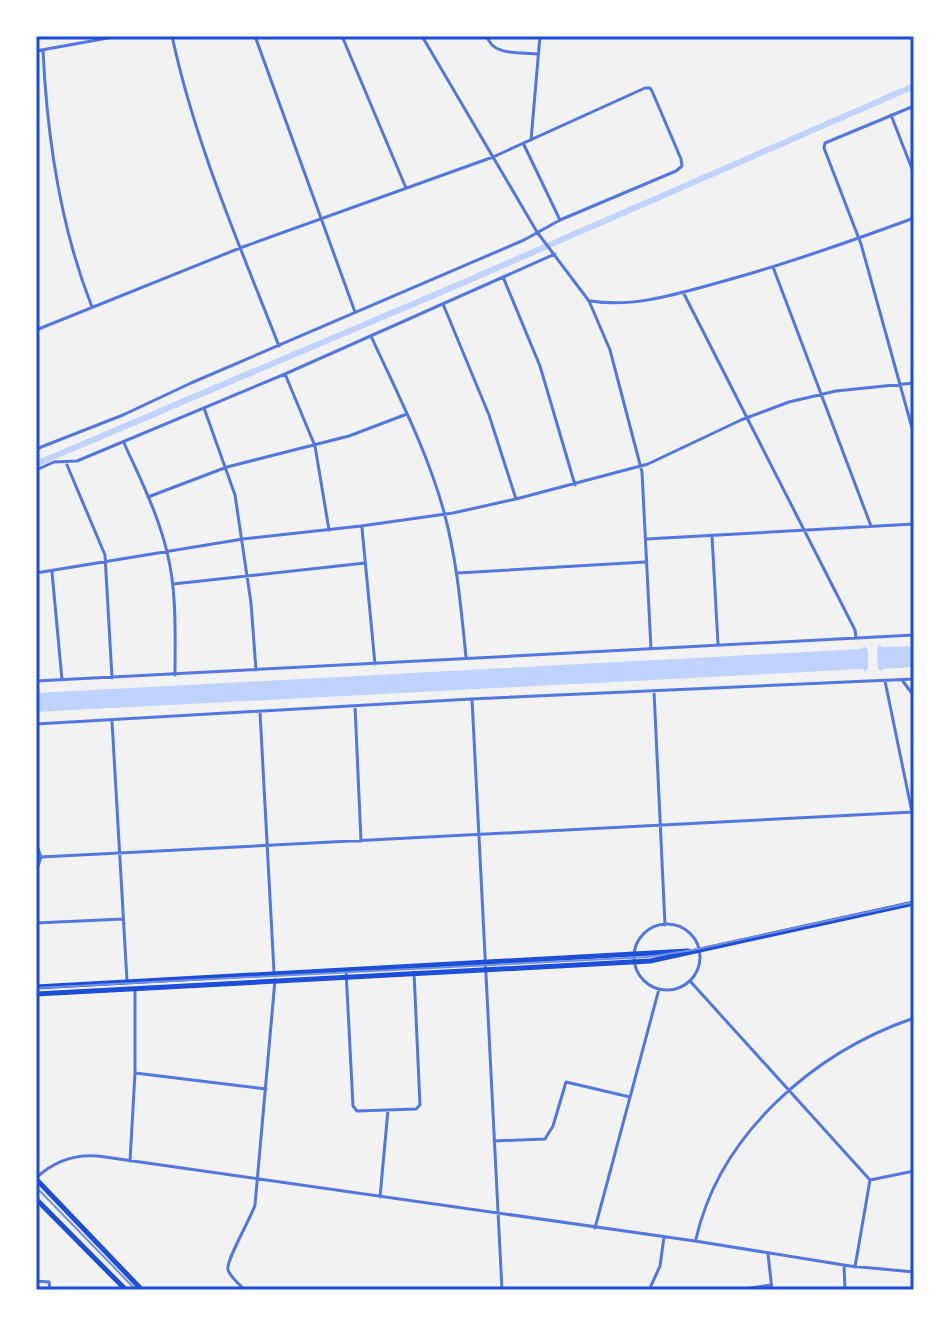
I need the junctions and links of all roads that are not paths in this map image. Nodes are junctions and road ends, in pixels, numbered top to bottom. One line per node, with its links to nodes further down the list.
1 (119, 36): 8 (street)
2 (172, 36): 23 (street)
3 (255, 36): 18 (street)
4 (342, 36): 17 (street)
5 (422, 36): 15 (street)
6 (487, 36): 10 (street)
7 (540, 36): 10 (street)
8 (43, 50): 9 (street); 30 (street)
9 (36, 51)
10 (537, 54): 13 (street)
11 (914, 106): 12 (street)
12 (891, 115): 16 (street); 22 (street)
13 (531, 140): 14 (street); 20 (street)
14 (524, 145): 15 (street); 20 (street)
15 (493, 157): 17 (street); 21 (street)
16 (914, 174)
17 (406, 188): 18 (street)
18 (322, 218): 23 (street); 31 (street)
19 (914, 218): 22 (street)
20 (560, 220): 21 (street)
21 (537, 232): 24 (street); 31 (street)
22 (859, 237): 25 (street); 37 (street)
23 (240, 248): 30 (street); 34 (street)
24 (555, 254): 26 (street); 28 (street)
25 (773, 267): 27 (street); 38 (street)
26 (503, 277): 29 (street); 50 (street)
27 (683, 292): 28 (street); 41 (street)
28 (589, 301): 47 (street)
29 (443, 304): 33 (street); 52 (street)
30 (92, 307): 32 (street)
31 (355, 312): 34 (street)
32 (36, 330)
33 (371, 336): 35 (street); 40 (street)
34 (279, 346): 45 (street)
35 (285, 374): 39 (street); 44 (street)
36 (914, 383): 37 (street)
37 (900, 385): 38 (street); 42 (street)
38 (820, 394): 41 (street); 56 (street)
39 (204, 408): 43 (street); 48 (street)
40 (407, 414): 44 (street); 53 (street)
41 (747, 417): 47 (street); 58 (street)
42 (914, 435)
43 (124, 442): 46 (street); 51 (street)
44 (315, 446): 48 (street); 57 (street)
45 (36, 449)
46 (67, 463): 49 (street); 64 (street)
47 (641, 466): 50 (street); 61 (street)
48 (227, 467): 51 (street); 60 (street)
49 (36, 470)
50 (575, 485): 52 (street)
51 (148, 497): 62 (street)
52 (516, 499): 53 (street)
53 (444, 514): 55 (street); 68 (street)
54 (914, 524): 56 (street)
55 (361, 526): 57 (street); 65 (street)
56 (871, 526): 58 (street)
57 (329, 530): 60 (street)
58 (805, 530): 59 (street); 72 (street)
59 (712, 536): 61 (street); 73 (street)
60 (243, 539): 62 (street); 69 (street)
61 (645, 539): 63 (street)
62 (167, 550): 64 (street); 70 (street)
63 (646, 562): 68 (street); 74 (street)
64 (105, 563): 66 (street); 79 (street)
65 (365, 563): 69 (street); 76 (street)
66 (52, 571): 67 (street); 81 (street)
67 (36, 573)
68 (458, 573): 75 (street)
69 (247, 575): 70 (street); 77 (street)
70 (173, 584): 78 (street)
71 (914, 635): 72 (street)
72 (856, 638): 73 (street)
73 (718, 646): 74 (street)
74 (651, 649): 75 (street)
75 (466, 657): 76 (street)
76 (375, 664): 77 (street)
77 (256, 670): 78 (street)
78 (175, 675): 79 (street)
79 (112, 678): 81 (street)
80 (914, 679): 82 (street)
81 (62, 680): 83 (street)
82 (902, 680): 84 (street); 86 (street)
83 (36, 681)
84 (885, 681): 85 (street); 92 (street)
85 (654, 691): 87 (street); 94 (street)
86 (914, 696)
87 (472, 699): 88 (street); 95 (street)
88 (355, 706): 89 (street); 96 (street)
89 (260, 712): 90 (street); 98 (street)
90 (112, 719): 91 (street); 99 (street)
91 (36, 724)
92 (913, 812): 93 (street); 94 (street)
93 (914, 822)
94 (660, 824): 95 (street); 105 (street)
95 (481, 834): 96 (street); 108 (street)
96 (361, 841): 98 (street)
97 (36, 843): 100 (street)
98 (266, 845): 99 (street); 111 (street)
99 (120, 853): 100 (street); 103 (street)
100 (41, 857): 101 (street)
101 (36, 872)
102 (914, 903): 106 (main road)
103 (123, 919): 104 (street); 114 (street)
104 (36, 923)
105 (665, 925): 106 (street); 107 (street)
106 (696, 950): 107 (main road); 113 (street)
107 (634, 959): 108 (main road); 110 (main road); 118 (street)
108 (487, 963): 109 (main road); 110 (street)
109 (414, 970): 110 (main road); 112 (main road); 125 (street)
110 (487, 970): 126 (street)
111 (274, 974): 112 (main road); 114 (main road); 115 (street)
112 (346, 974): 115 (main road); 125 (street)
113 (690, 981): 118 (street); 123 (street)
114 (127, 982): 116 (main road); 117 (street)
115 (275, 982): 117 (main road); 122 (street)
116 (36, 987)
117 (135, 989): 119 (main road); 121 (street)
118 (659, 989): 124 (street)
119 (36, 994)
120 (914, 1018): 123 (street)
121 (135, 1073): 122 (street); 127 (street)
122 (266, 1090): 130 (street)
123 (789, 1090): 131 (street); 137 (street)
124 (630, 1097): 126 (street); 135 (street)
125 (388, 1110): 132 (street)
126 (494, 1141): 134 (street)
127 (130, 1161): 129 (street); 130 (street)
128 (914, 1171): 131 (street)
129 (36, 1178): 146 (main road)
130 (257, 1180): 132 (street); 147 (street)
131 (870, 1180): 140 (street)
132 (380, 1197): 134 (street)
133 (36, 1199): 145 (main road)
134 (498, 1214): 135 (street); 148 (street)
135 (595, 1228): 136 (street)
136 (664, 1237): 137 (street); 149 (street)
137 (695, 1241): 138 (street)
138 (768, 1253): 139 (street); 143 (street)
139 (844, 1265): 140 (street); 151 (street)
140 (855, 1267): 141 (street)
141 (914, 1273)
142 (36, 1281): 144 (street)
143 (772, 1287): 150 (street)
144 (50, 1290)
145 (126, 1290)
146 (142, 1290)
147 (245, 1290)
148 (502, 1290)
149 (649, 1290)
150 (737, 1290)
151 (845, 1290)

